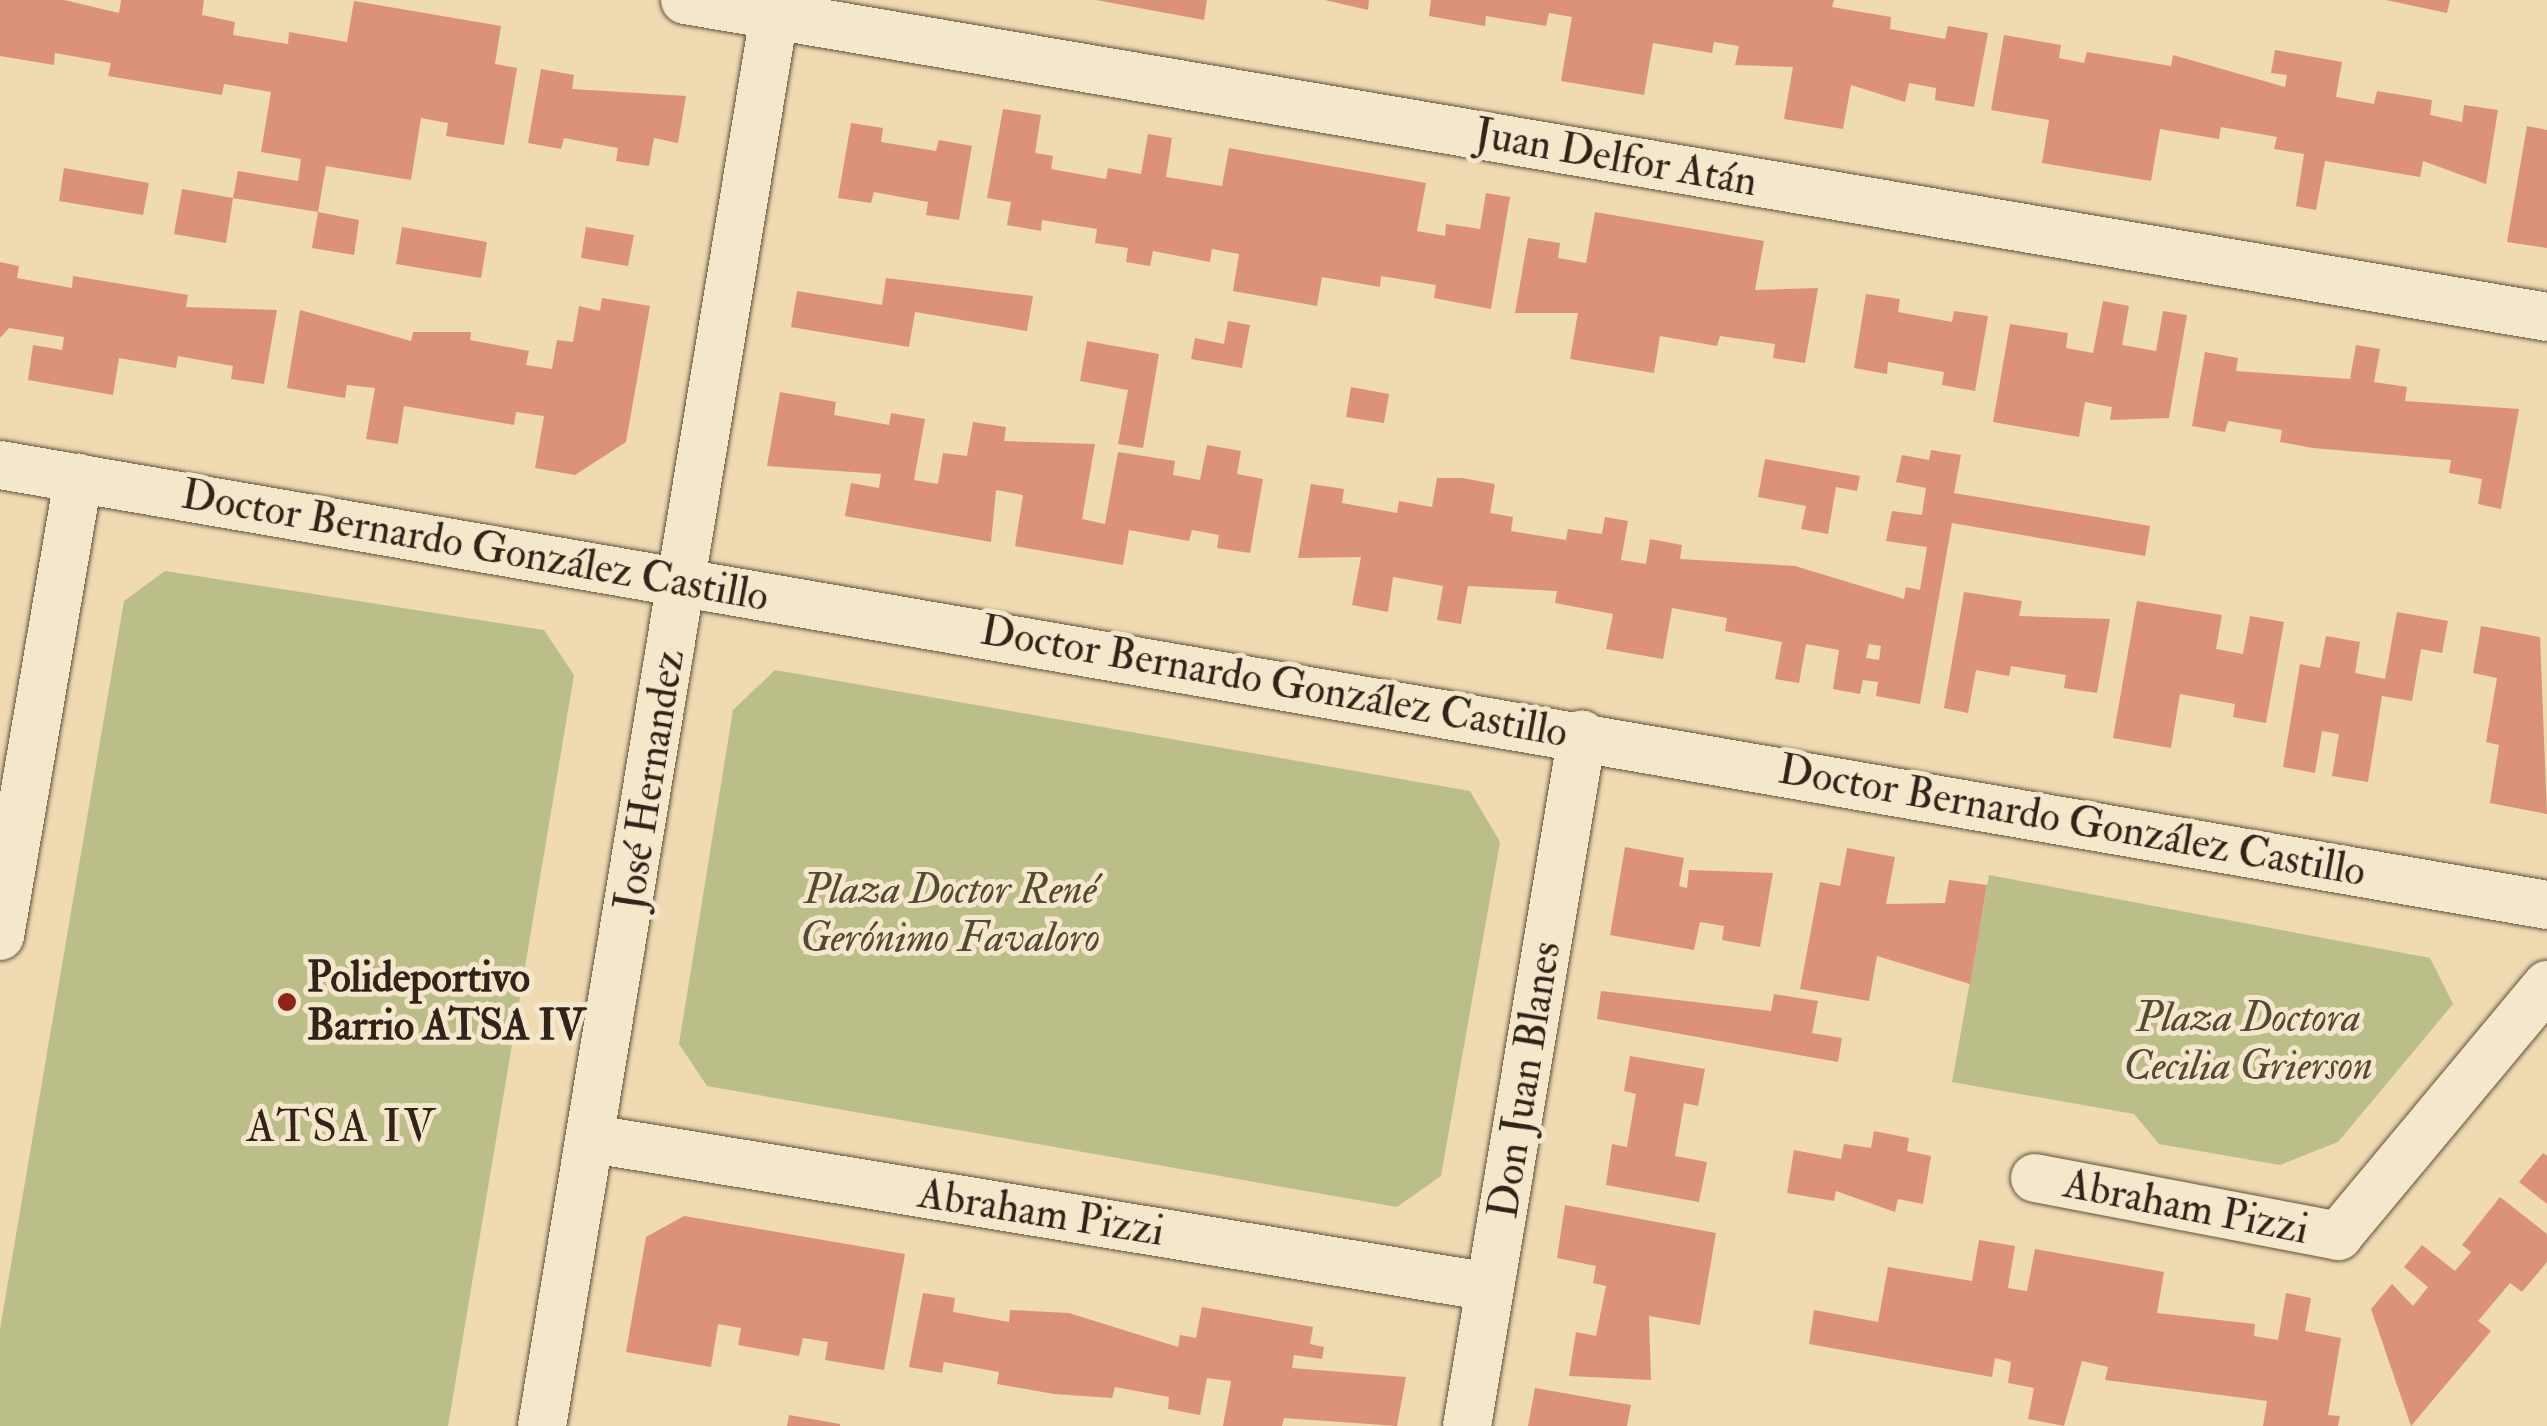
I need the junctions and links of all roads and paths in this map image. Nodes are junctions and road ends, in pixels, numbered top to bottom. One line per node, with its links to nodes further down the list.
1 (685, 0): 2 (street, Juan Delfor Atán)
2 (774, 15): 3 (street, Juan Delfor Atán); 6 (street, José Hernandez)
3 (2547, 317)
4 (0, 464): 5 (street, Doctor Bernardo González Castillo)
5 (78, 478): 6 (street, Doctor Bernardo González Castillo); 9 (street)
6 (682, 582): 7 (street, Doctor Bernardo González Castillo); 11 (street, José Hernandez)
7 (1582, 735): 8 (street, Doctor Bernardo González Castillo); 13 (street, Don Juan Blanes)
8 (2547, 905)
9 (0, 936)
10 (2547, 985): 12 (street, Abraham Pizzi)
11 (593, 1139): 13 (street, Abraham Pizzi); 14 (street, José Hernandez)
12 (2035, 1178)
13 (1490, 1286): 15 (street, Don Juan Blanes)
14 (542, 1426)
15 (1467, 1426)

